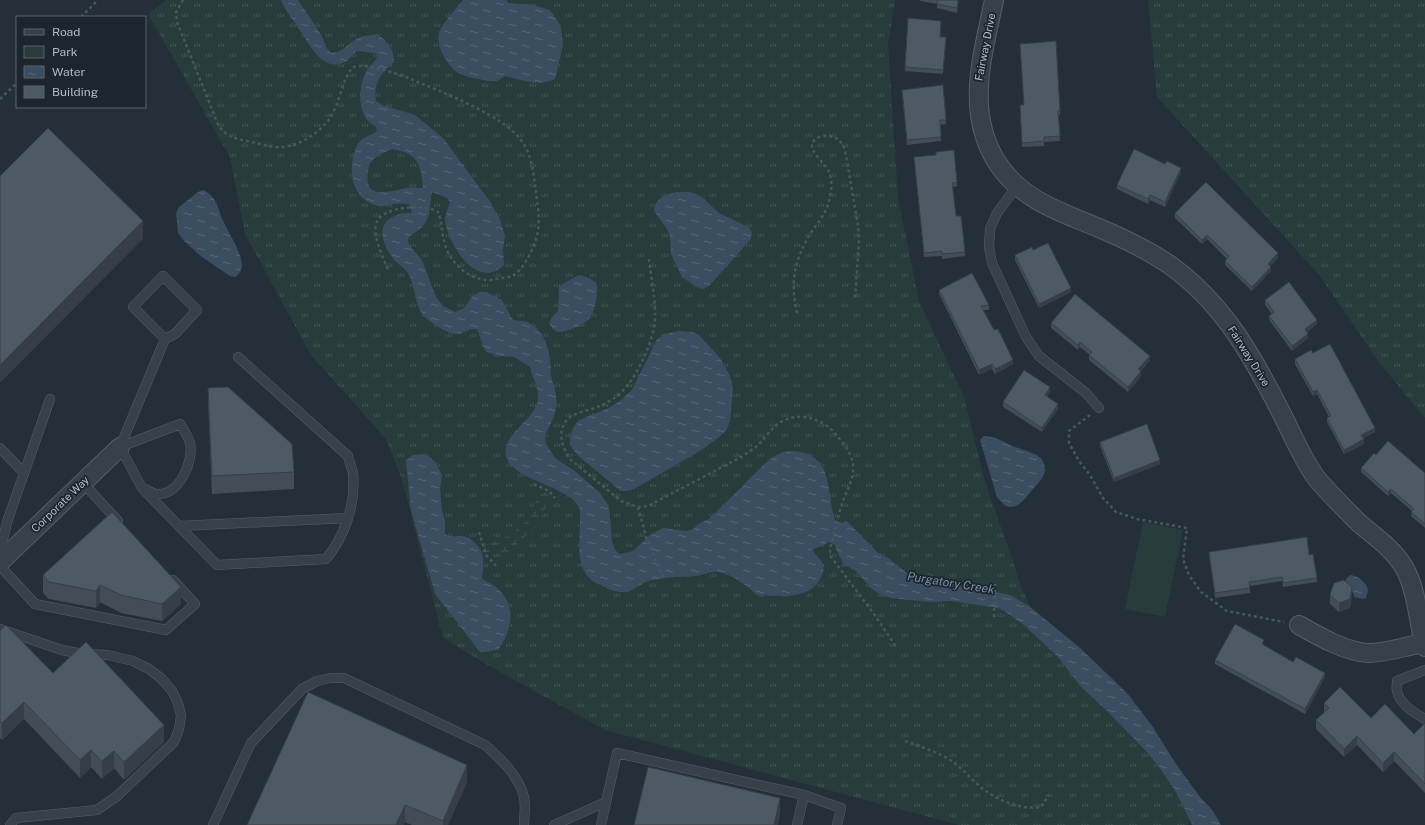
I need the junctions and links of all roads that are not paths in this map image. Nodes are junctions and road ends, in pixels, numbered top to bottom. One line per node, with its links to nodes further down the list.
1 (994, 0): 2 (street, Fairway Drive)
2 (1017, 186): 6 (lane); 19 (street, Fairway Drive)
3 (165, 339): 3 (lane); 7 (lane)
4 (238, 357): 12 (lane)
5 (50, 399): 9 (lane)
6 (1098, 408)
7 (120, 447): 10 (street, Corporate Way); 11 (lane); 11 (lane)
8 (0, 448): 9 (lane)
9 (24, 473): 15 (lane)
10 (83, 482): 14 (lane); 16 (street, Corporate Way)
11 (142, 488): 13 (lane)
12 (348, 518): 13 (lane); 13 (lane)
13 (179, 526)
14 (126, 529)
15 (0, 553)
16 (0, 562)
17 (0, 566): 18 (lane)
18 (168, 575)
19 (1420, 596): 22 (street, Fairway Drive)
20 (1299, 625): 22 (street)
21 (0, 628): 27 (lane)
22 (1424, 645)
23 (1425, 670): 24 (lane)
24 (1425, 719)
25 (804, 795): 26 (lane); 32 (lane); 33 (lane)
26 (606, 802): 30 (lane); 31 (lane)
27 (10, 825)
28 (212, 825): 29 (lane)
29 (524, 825)
30 (554, 825)
31 (601, 825)
32 (797, 825)
33 (837, 825)

